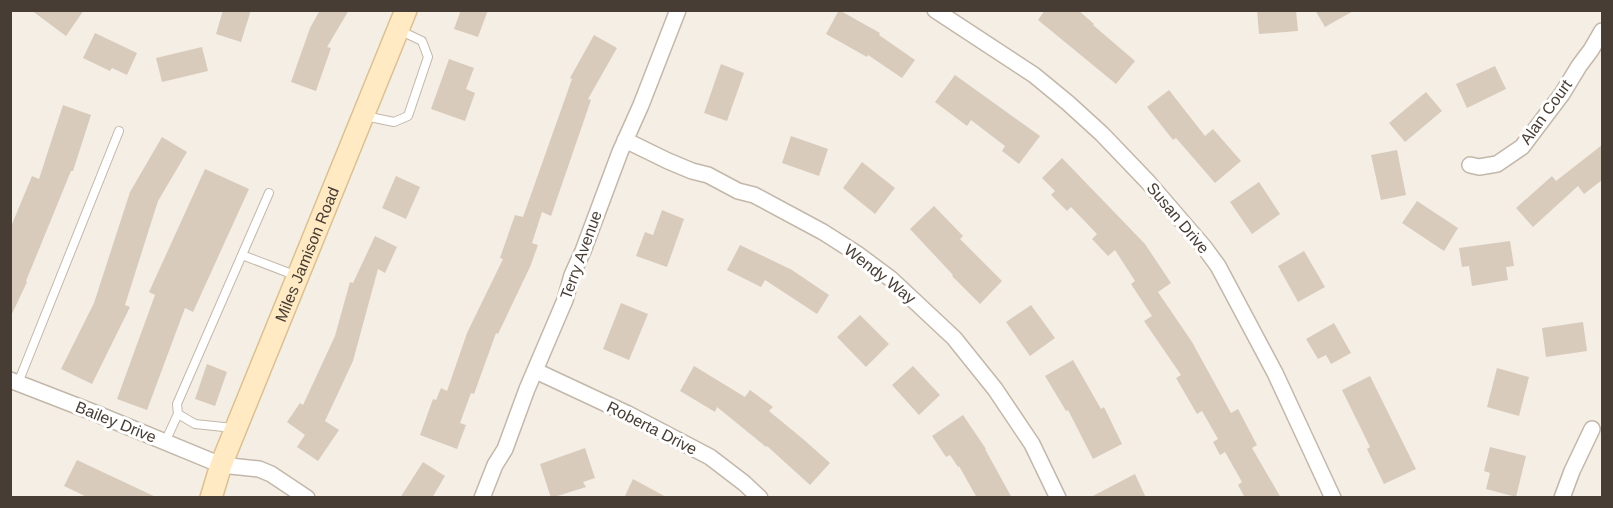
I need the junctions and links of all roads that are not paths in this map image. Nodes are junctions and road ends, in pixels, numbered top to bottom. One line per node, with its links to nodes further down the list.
1 (678, 10): 7 (street, Terry Avenue)
2 (935, 10): 24 (street, Susan Drive)
3 (402, 20): 5 (main road, Miles Jamison Road); 5 (lane)
4 (1602, 31): 8 (street, Alan Court)
5 (364, 116): 11 (main road, Miles Jamison Road)
6 (119, 131): 13 (lane)
7 (626, 140): 12 (street, Terry Avenue); 23 (street, Wendy Way)
8 (1470, 165)
9 (269, 193): 10 (lane)
10 (242, 255): 11 (lane); 14 (lane)
11 (298, 276): 15 (main road, Miles Jamison Road)
12 (536, 371): 21 (street, Terry Avenue); 22 (street, Roberta Drive)
13 (14, 381): 17 (street, Bailey Drive)
14 (178, 414): 15 (lane); 17 (lane)
15 (237, 429): 18 (main road, Miles Jamison Road)
16 (1592, 429): 25 (street)
17 (165, 442): 18 (street, Bailey Drive)
18 (221, 465): 19 (main road, Miles Jamison Road); 20 (street, Bailey Drive)
19 (211, 498)
20 (307, 498)
21 (482, 498)
22 (760, 498)
23 (1058, 498)
24 (1333, 498)
25 (1562, 498)

